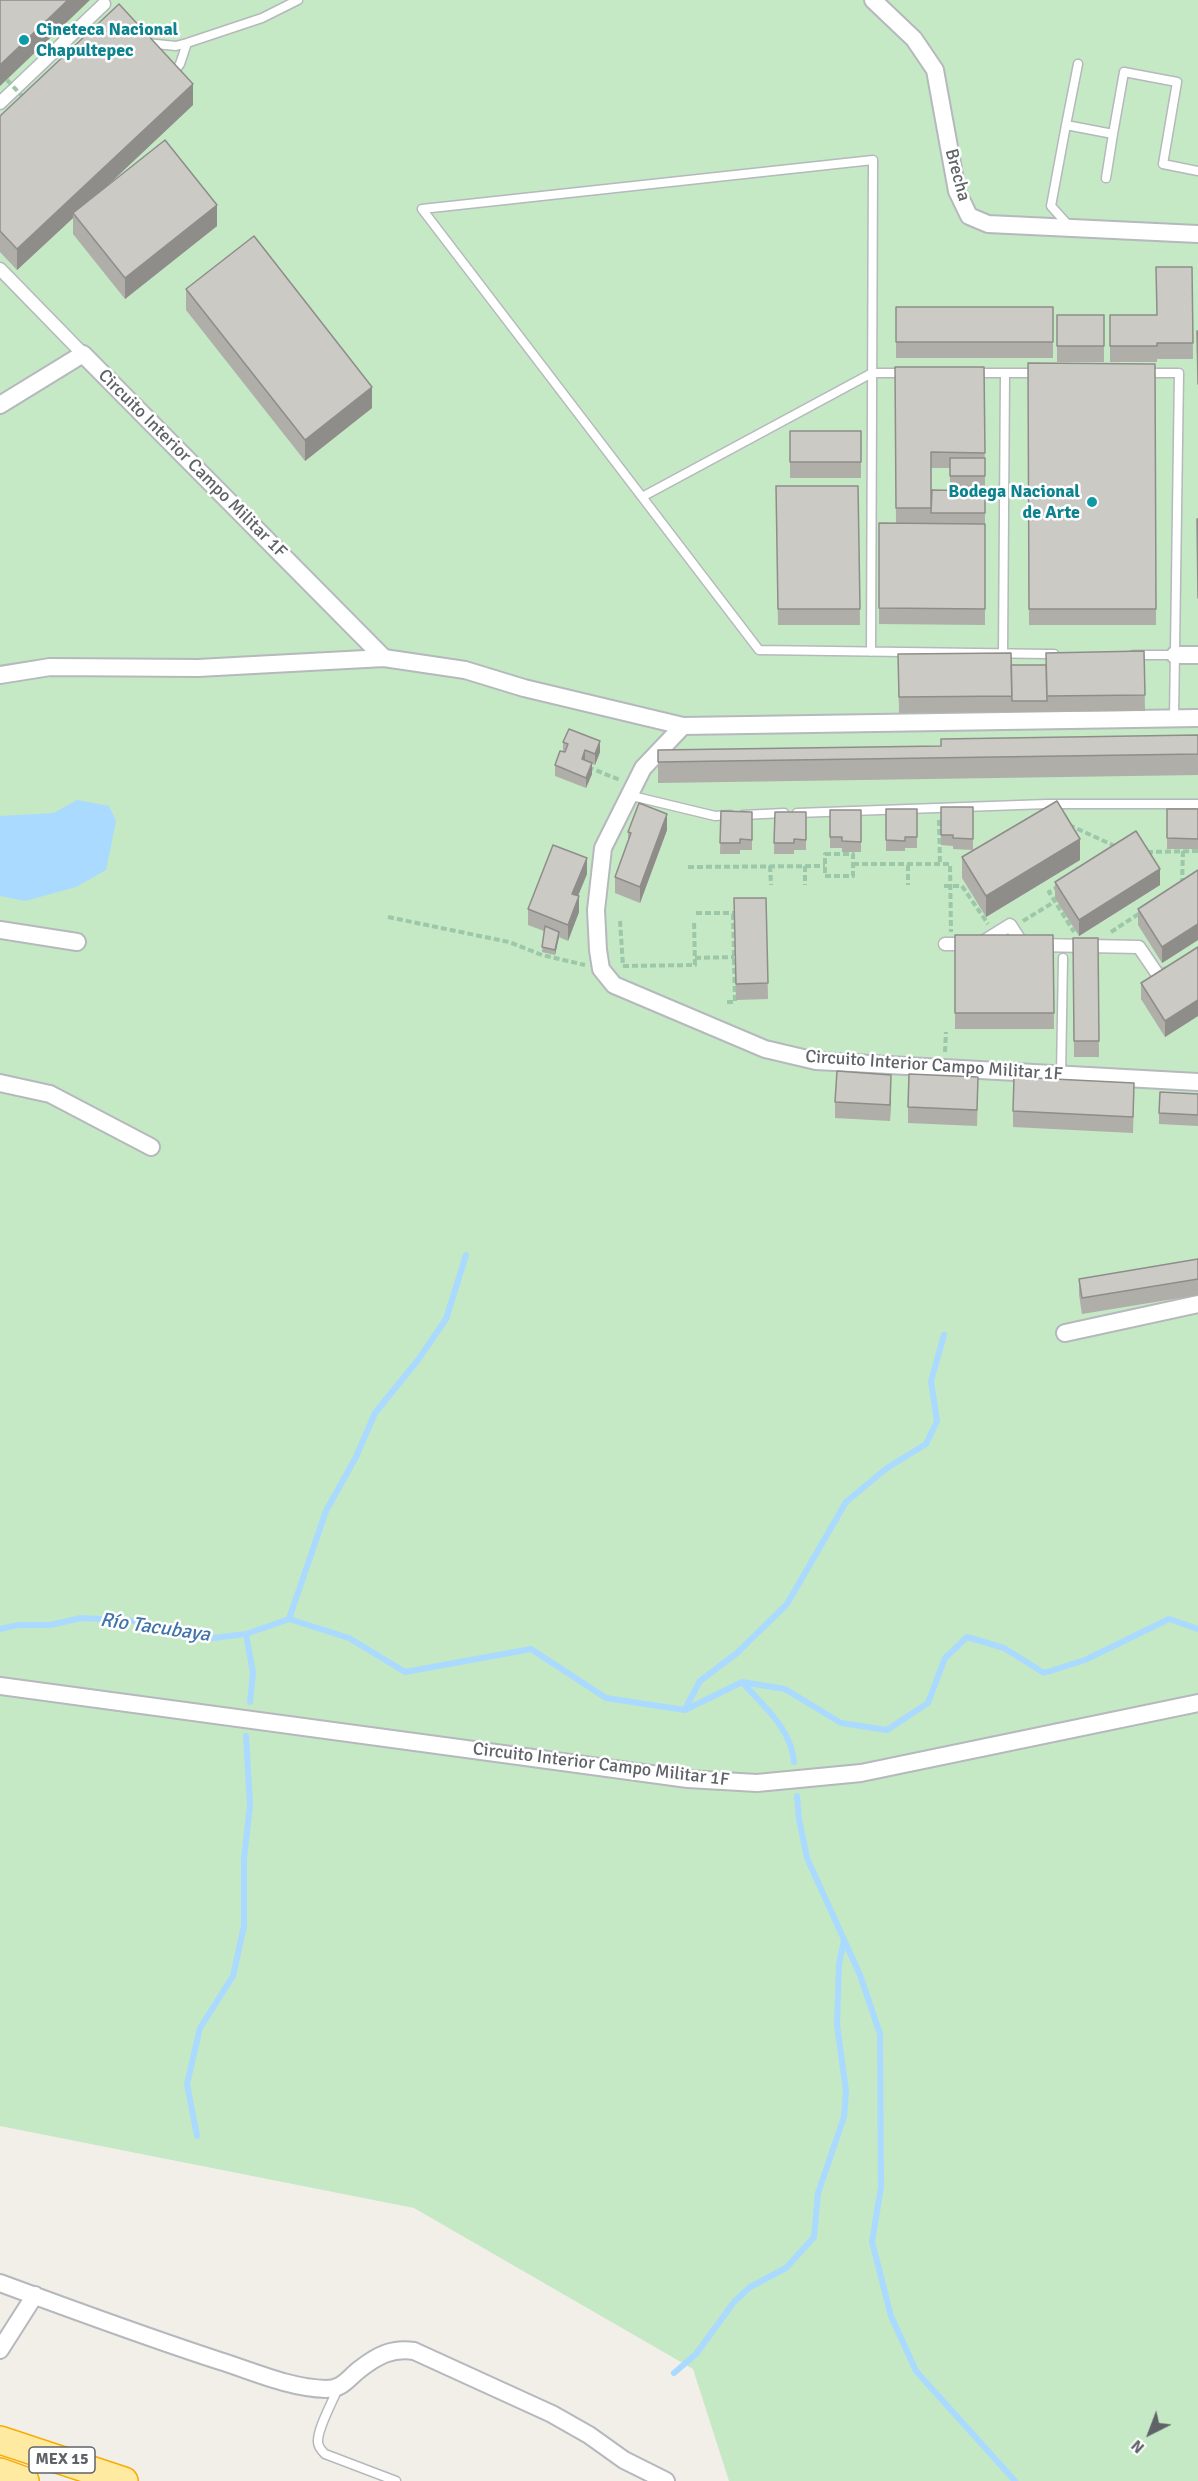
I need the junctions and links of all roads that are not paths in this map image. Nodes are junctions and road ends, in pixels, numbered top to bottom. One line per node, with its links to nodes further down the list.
1 (298, 0): 4 (lane)
2 (873, 0): 13 (street, Brecha)
3 (105, 4): 8 (street)
4 (187, 43): 5 (lane); 7 (lane)
5 (137, 45)
6 (1078, 64): 9 (lane)
7 (169, 79)
8 (0, 103)
9 (1066, 125): 10 (lane); 13 (lane)
10 (1113, 134): 11 (lane); 12 (lane)
11 (1198, 171)
12 (1106, 178)
13 (1071, 229): 14 (street, Brecha)
14 (1198, 234)
15 (0, 268): 16 (street, Circuito Interior Campo Militar 1F)
16 (83, 354): 23 (street); 31 (street, Circuito Interior Campo Militar 1F)
17 (872, 373): 18 (lane); 24 (lane); 24 (lane); 25 (lane)
18 (916, 373)
19 (961, 373): 20 (lane)
20 (1005, 373): 21 (lane); 26 (lane)
21 (1051, 373)
22 (1132, 373): 29 (lane)
23 (0, 405)
24 (642, 497): 25 (lane)
25 (871, 651): 26 (lane)
26 (1003, 653): 27 (lane)
27 (1060, 654)
28 (1118, 655): 29 (lane)
29 (1175, 655): 30 (street); 33 (lane)
30 (1198, 655)
31 (384, 658): 32 (street); 35 (street)
32 (0, 675)
33 (1174, 718): 34 (street); 35 (street)
34 (1198, 718)
35 (683, 726): 36 (street, Circuito Interior Campo Militar 1F)
36 (624, 788): 37 (lane); 44 (street, Circuito Interior Campo Militar 1F)
37 (1198, 804)
38 (0, 930): 39 (street)
39 (77, 942)
40 (1008, 942): 40 (street); 41 (street); 43 (street)
41 (948, 944)
42 (1063, 958): 44 (lane)
43 (1179, 966)
44 (1061, 1075): 45 (street, Circuito Interior Campo Militar 1F)
45 (1198, 1082)
46 (0, 1083): 47 (street)
47 (151, 1147)
48 (1198, 1304): 49 (street)
49 (1065, 1333)
50 (0, 1686): 51 (street, Circuito Interior Campo Militar 1F)
51 (1198, 1703)
52 (0, 2283): 53 (street)
53 (35, 2295): 54 (street); 55 (street)
54 (0, 2350)
55 (338, 2388): 60 (lane); 61 (street)
56 (0, 2440): 59 (highway, MEX 15)
57 (0, 2472): 58 (highway, MEX 15)
58 (25, 2481)
59 (124, 2481)
60 (396, 2481)
61 (666, 2481)

